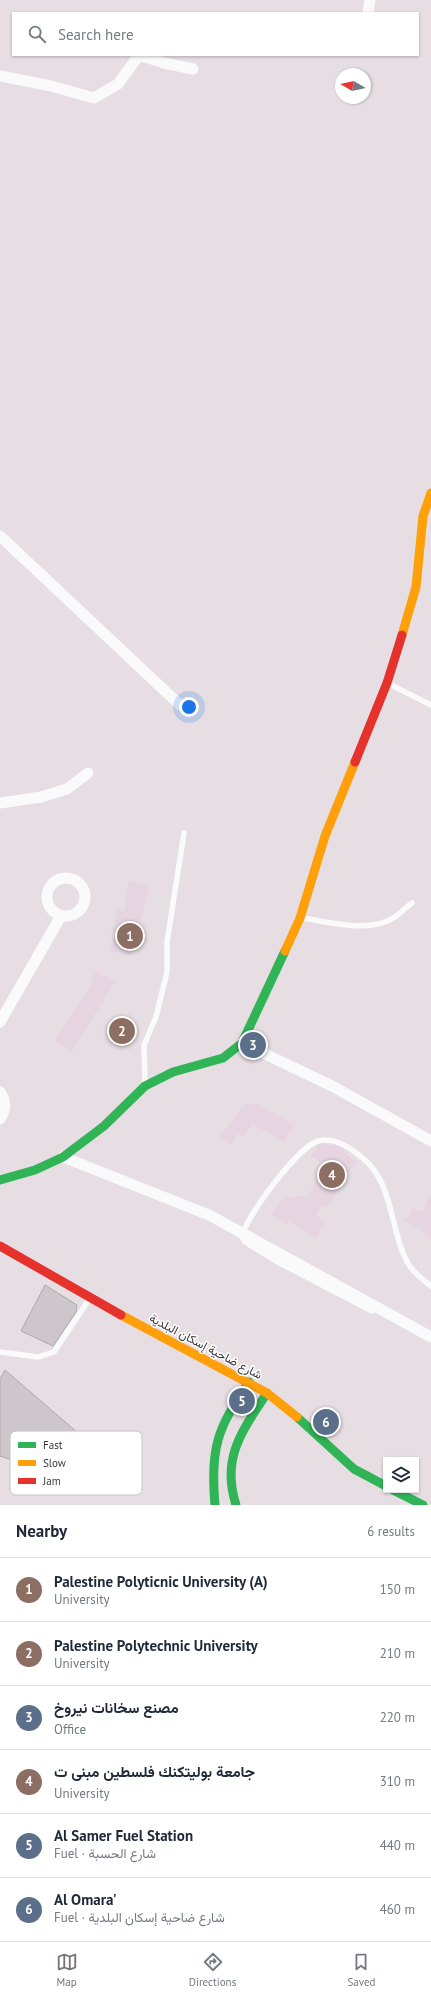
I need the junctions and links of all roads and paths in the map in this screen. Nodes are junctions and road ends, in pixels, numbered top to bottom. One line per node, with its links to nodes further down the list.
1 (370, 0): 2 (street)
2 (368, 12)
3 (138, 56): 6 (street)
4 (142, 56): 5 (street)
5 (193, 69)
6 (0, 76)
7 (431, 493): 8 (street)
8 (427, 518): 10 (street)
9 (0, 536): 11 (street)
10 (387, 683): 12 (lane); 18 (street)
11 (180, 705)
12 (431, 705)
13 (88, 773): 14 (street)
14 (0, 803)
15 (184, 833): 21 (lane)
16 (412, 902): 18 (lane)
17 (61, 916): 19 (street)
18 (300, 918): 20 (street)
19 (0, 1022)
20 (242, 1043): 21 (street); 24 (street)
21 (145, 1086): 25 (street)
22 (0, 1092): 23 (street)
23 (0, 1119)
24 (431, 1141)
25 (63, 1157): 26 (street); 27 (street)
26 (0, 1180)
27 (243, 1233): 29 (lane); 31 (street); 32 (lane)
28 (0, 1246): 30 (street, شارع ضاحية إسكان البلدية)
29 (431, 1286)
30 (90, 1298): 33 (lane); 34 (street, شارع ضاحية إسكان البلدية)
31 (431, 1337)
32 (431, 1342)
33 (0, 1352)
34 (249, 1382): 35 (street, شارع ضاحية إسكان البلدية); 38 (street)
35 (267, 1393): 36 (street, شارع ضاحية إسكان البلدية); 39 (street)
36 (383, 1484)
37 (399, 1493): 40 (street)
38 (215, 1505)
39 (236, 1505)
40 (423, 1505)

